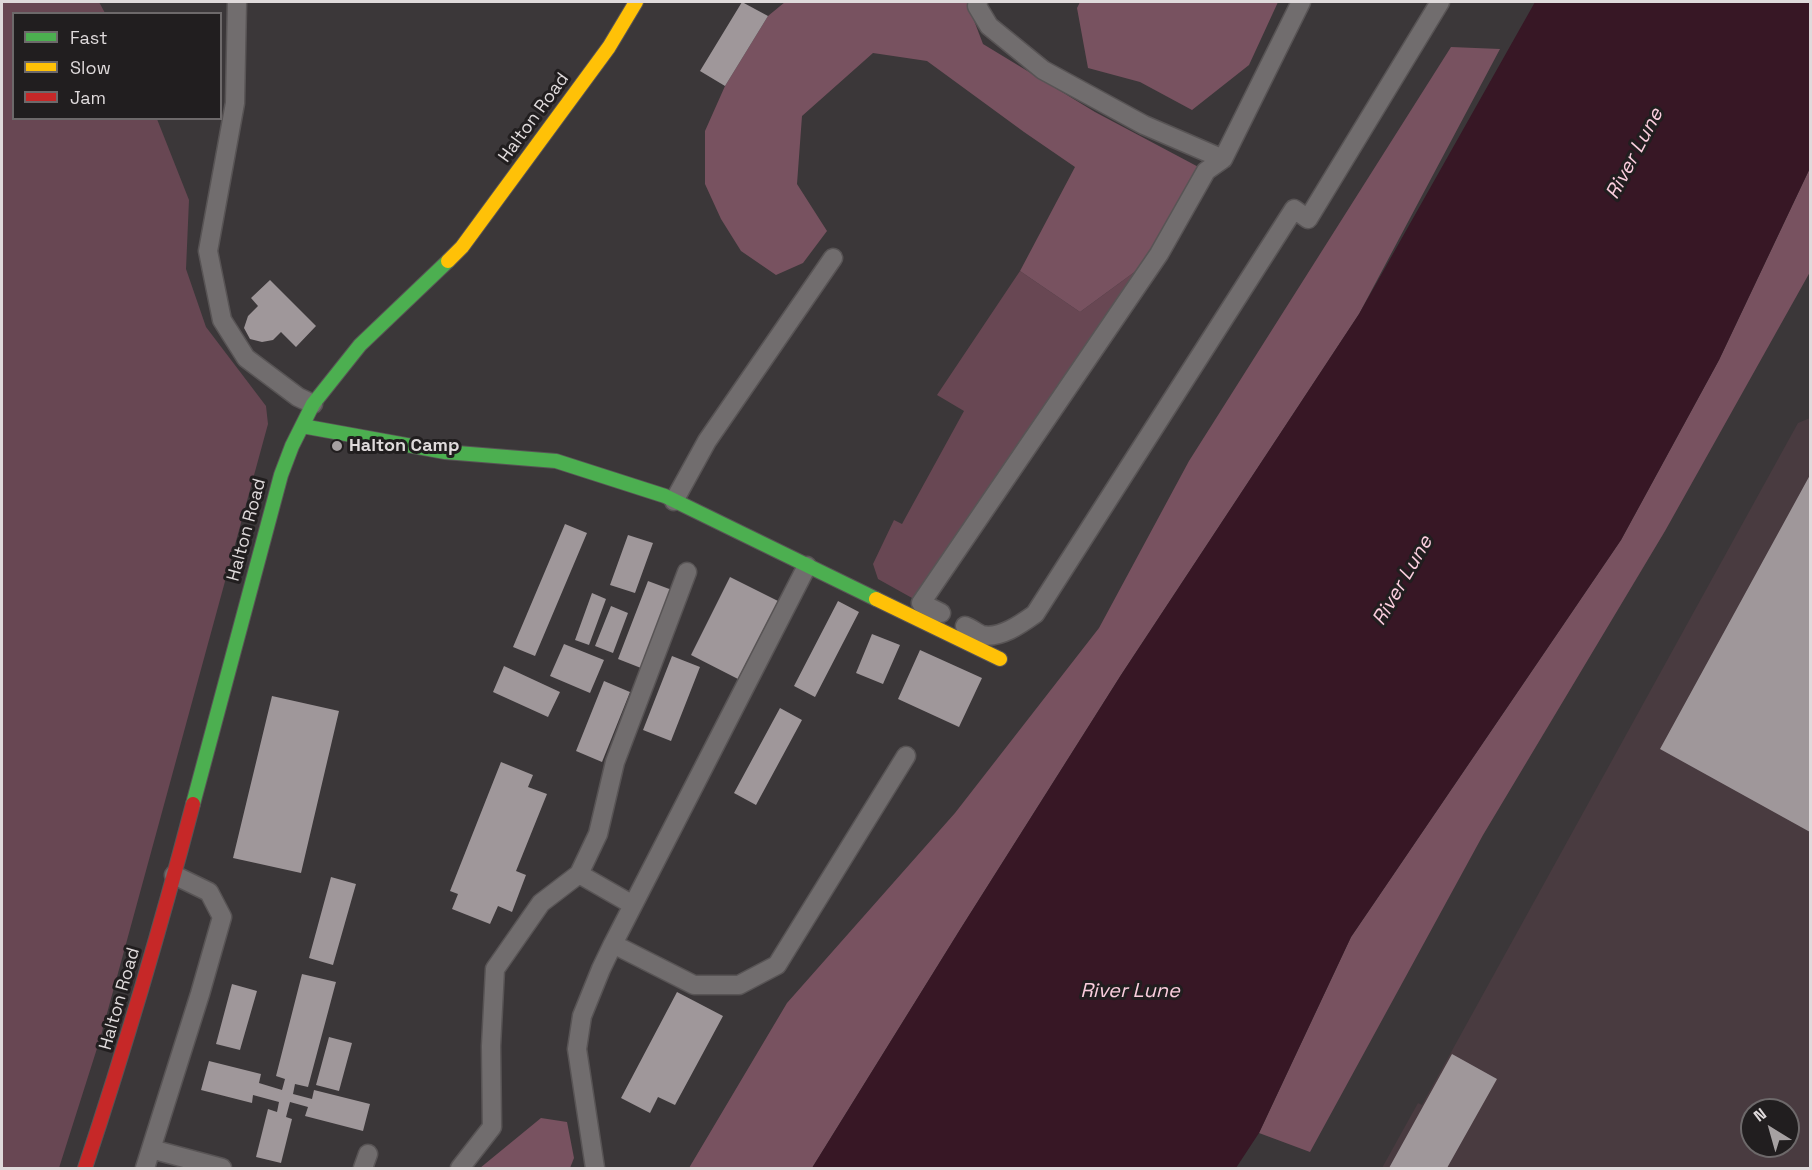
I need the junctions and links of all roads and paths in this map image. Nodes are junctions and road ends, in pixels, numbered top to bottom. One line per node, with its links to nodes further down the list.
1 (237, 2): 8 (lane)
2 (636, 2): 8 (street, Halton Road)
3 (978, 2): 6 (lane)
4 (1301, 2): 6 (lane)
5 (1440, 2): 6 (lane)
6 (1224, 159)
7 (833, 258): 10 (lane)
8 (313, 404): 9 (street, Halton Road)
9 (302, 426): 10 (street); 16 (street, Halton Road)
10 (674, 501): 11 (street)
11 (807, 566): 13 (street); 17 (lane)
12 (687, 572): 15 (lane)
13 (1000, 659)
14 (906, 756): 18 (lane)
15 (579, 874): 17 (lane); 23 (lane)
16 (174, 875): 19 (lane); 20 (street, Halton Road)
17 (633, 905): 18 (lane)
18 (613, 944): 24 (lane)
19 (151, 1149): 21 (lane); 22 (lane)
20 (85, 1168)
21 (145, 1168)
22 (222, 1168)
23 (460, 1168)
24 (595, 1168)

